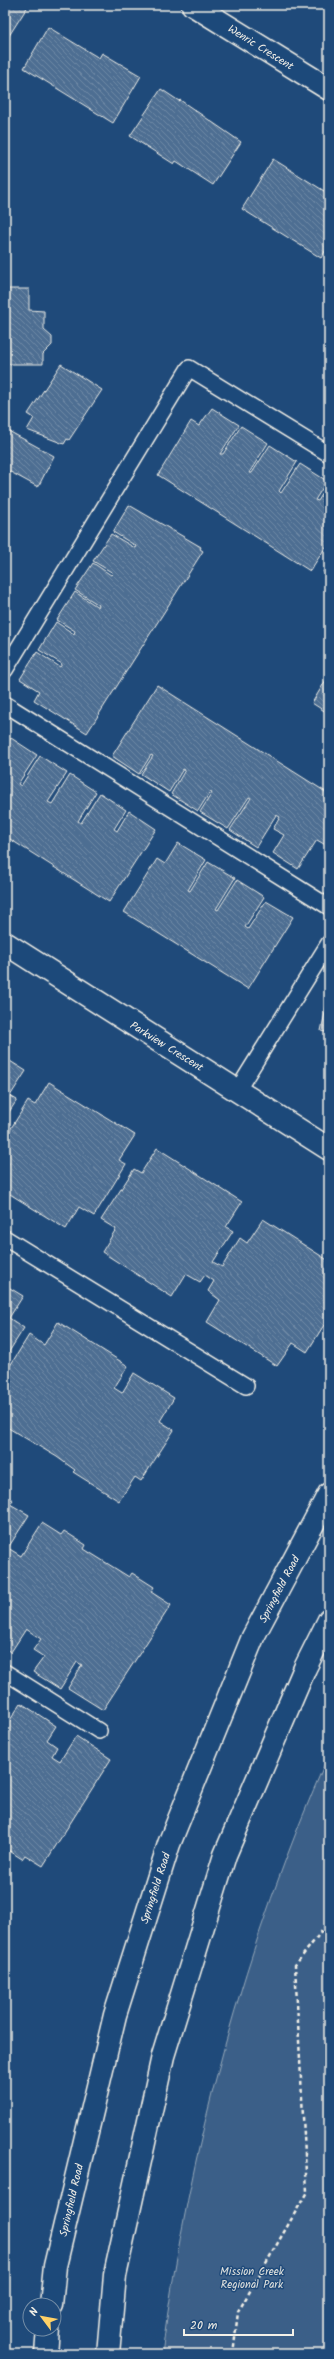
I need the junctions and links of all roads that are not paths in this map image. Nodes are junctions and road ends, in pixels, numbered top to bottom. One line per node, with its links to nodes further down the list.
1 (193, 5): 2 (main road, Wenric Crescent)
2 (329, 89)
3 (329, 454): 4 (lane)
4 (5, 670)
5 (5, 704): 6 (lane)
6 (329, 907)
7 (5, 943): 9 (main road, Parkview Crescent)
8 (329, 944): 9 (lane)
9 (237, 1090): 10 (main road, Parkview Crescent)
10 (329, 1149)
11 (5, 1238): 12 (lane)
12 (246, 1386)
13 (329, 1494): 17 (main road, Springfield Road)
14 (329, 1620): 20 (main road)
15 (5, 1672): 16 (lane)
16 (100, 1731)
17 (52, 2297)
18 (47, 2337): 19 (main road)
19 (46, 2354)
20 (108, 2354)

